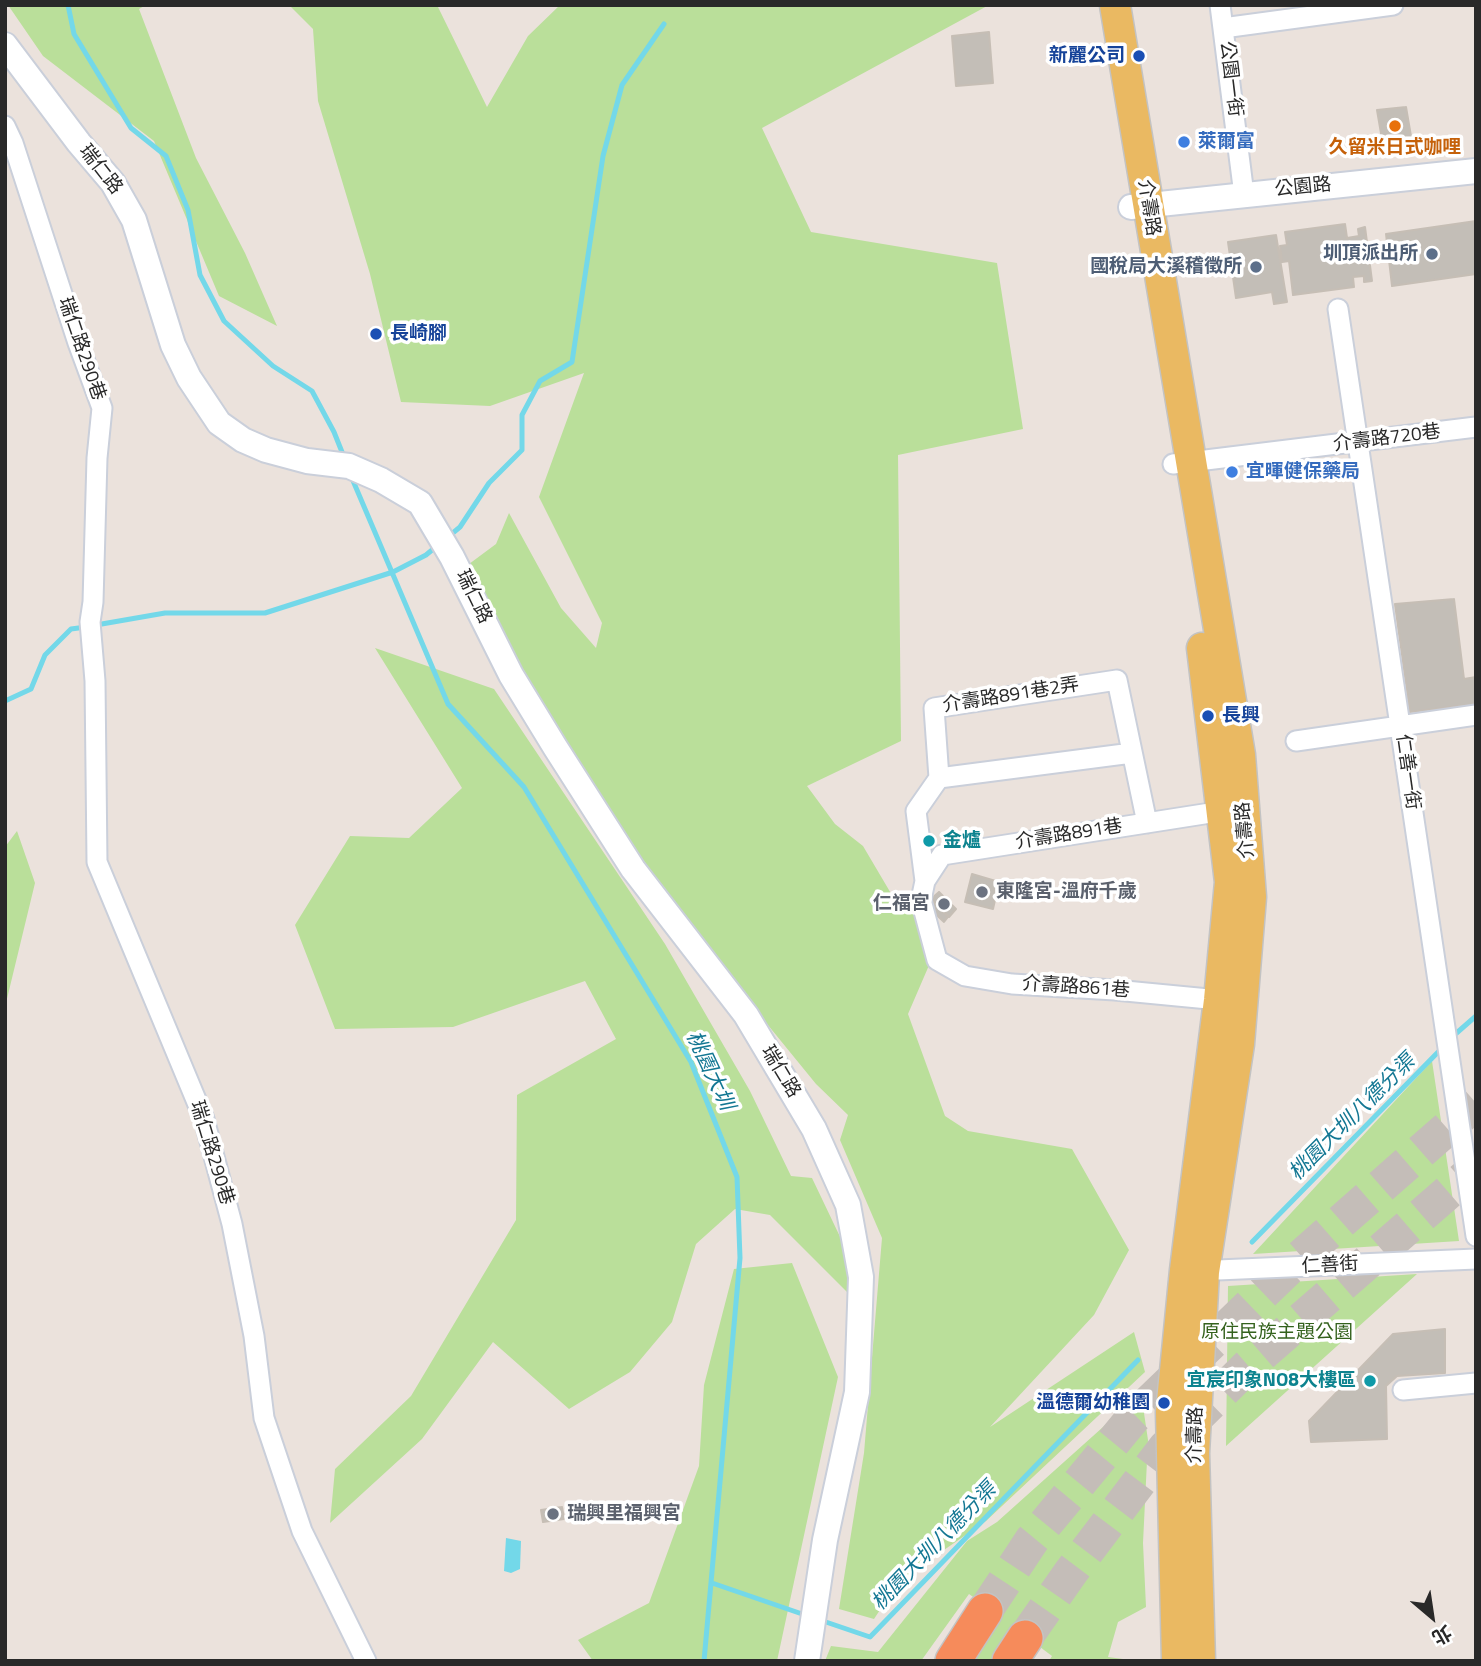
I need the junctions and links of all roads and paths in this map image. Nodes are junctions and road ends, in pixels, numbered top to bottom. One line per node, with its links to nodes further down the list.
1 (1098, 5): 10 (main road, 介壽路)
2 (1115, 5): 10 (main road, 介壽路)
3 (1220, 5): 5 (street, 公園一街)
4 (1394, 5): 5 (street)
5 (1223, 27): 9 (street, 公園一街)
6 (5, 44): 31 (street, 瑞仁路)
7 (5, 126): 30 (street, 瑞仁路290巷)
8 (1476, 171): 9 (street, 公園路)
9 (1244, 195): 10 (street, 公園路)
10 (1139, 206): 14 (main road, 介壽路)
11 (1338, 309): 13 (street, 仁善一街)
12 (1476, 427): 13 (street, 介壽路720巷)
13 (1358, 442): 14 (street, 介壽路720巷); 16 (street, 仁善一街)
14 (1182, 463): 20 (main road, 介壽路); 26 (main road, 介壽路)
15 (1476, 715): 16 (street)
16 (1400, 725): 17 (street); 24 (street, 仁善一街)
17 (1296, 741)
18 (1132, 753): 19 (street); 19 (street, 介壽路891巷2弄); 21 (street)
19 (939, 778): 22 (street)
20 (1223, 811): 21 (street, 介壽路891巷); 23 (main road, 介壽路)
21 (1147, 823): 22 (street, 介壽路891巷)
22 (925, 881): 23 (street, 介壽路861巷)
23 (1219, 1000): 26 (main road, 介壽路)
24 (1476, 1236)
25 (1476, 1259): 26 (street, 仁善街)
26 (1194, 1271): 33 (main road, 介壽路); 34 (main road, 介壽路)
27 (1476, 1383): 28 (street)
28 (1404, 1390)
29 (985, 1611): 32 (highway)
30 (366, 1661)
31 (807, 1661)
32 (953, 1661)
33 (1177, 1661)
34 (1200, 1661)

